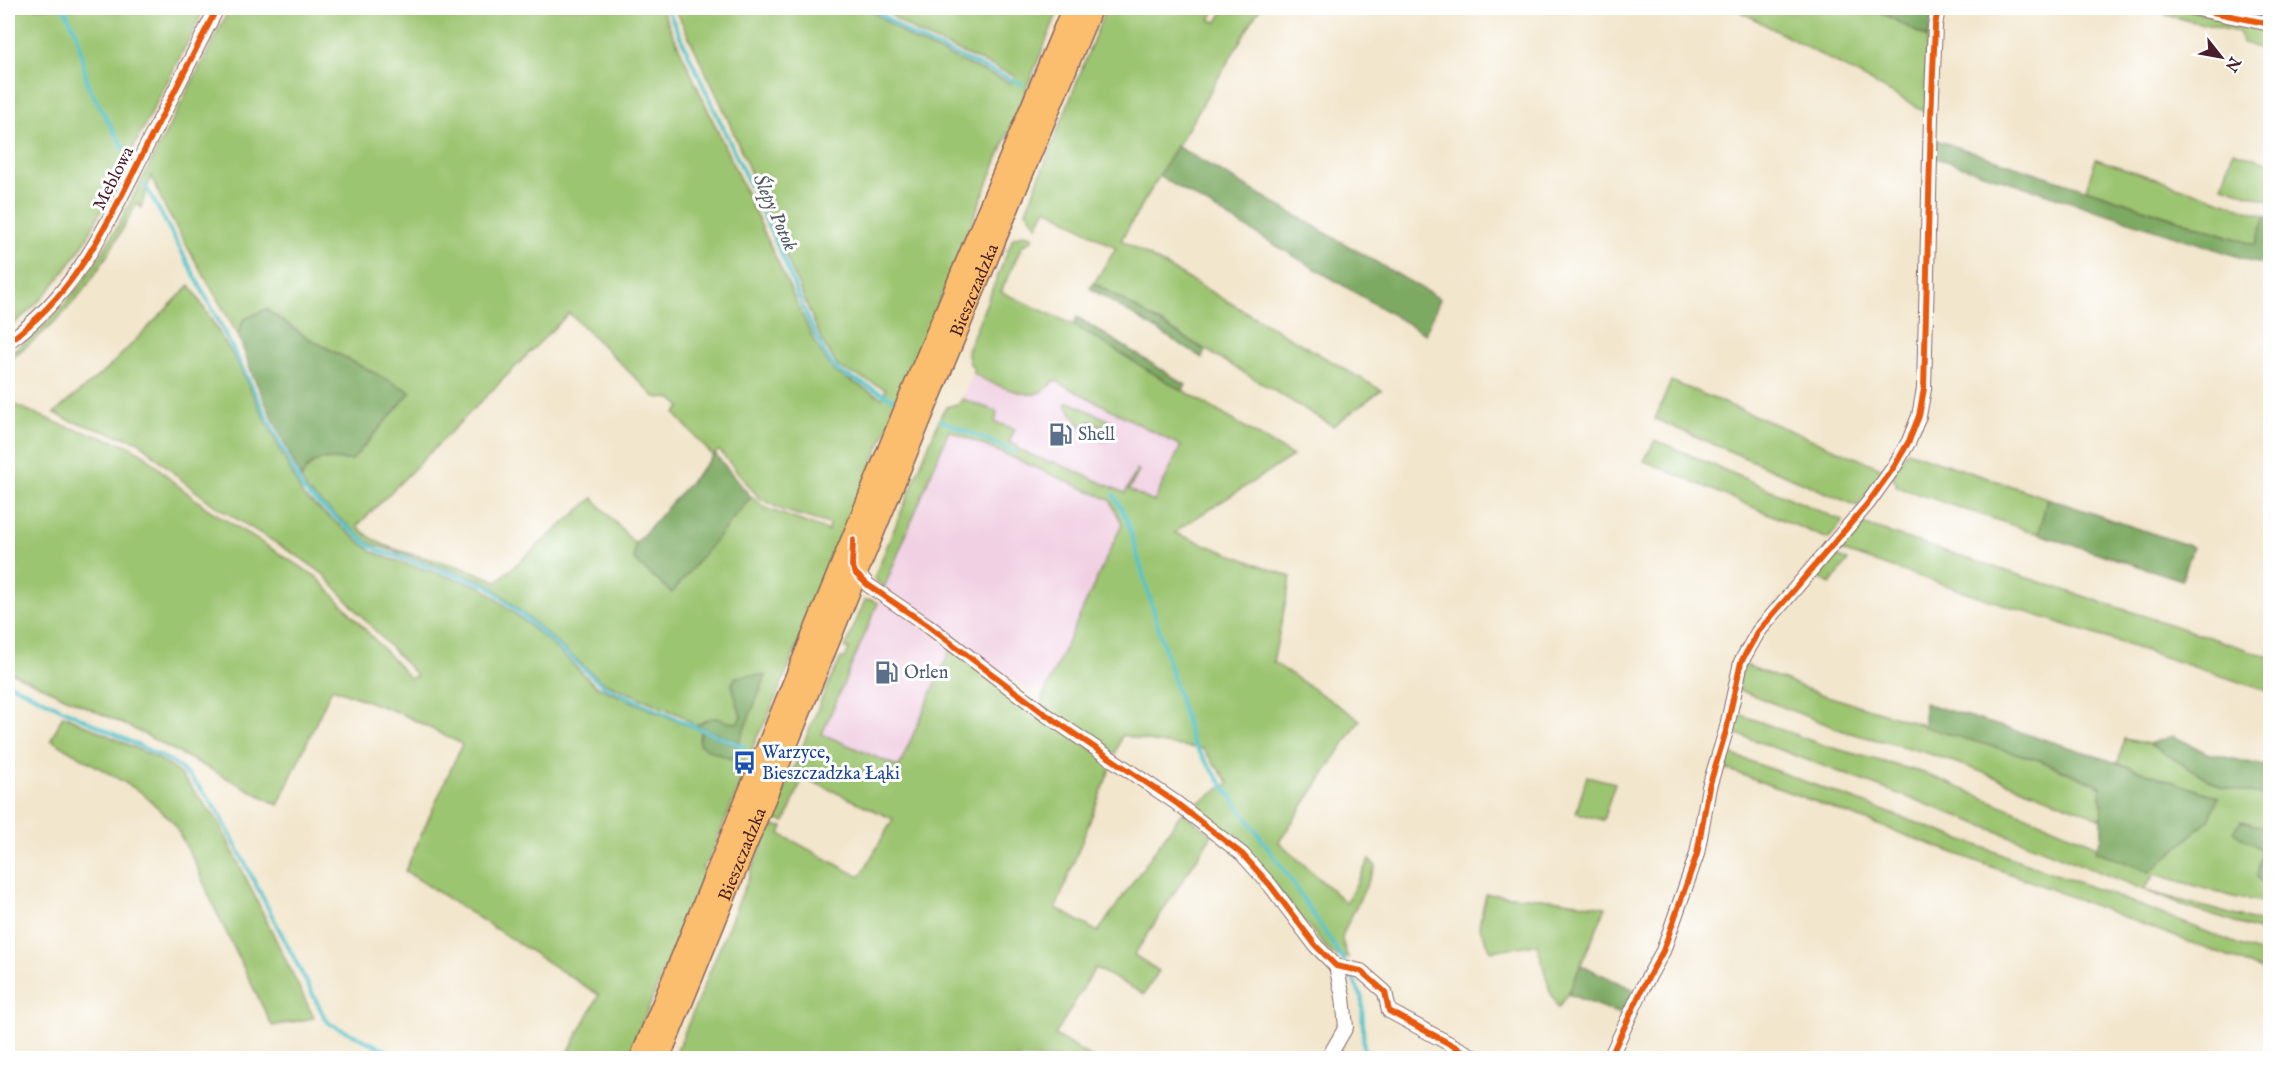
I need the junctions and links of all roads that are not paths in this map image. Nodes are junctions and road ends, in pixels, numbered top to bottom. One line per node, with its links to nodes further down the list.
1 (217, 8): 7 (street, Meblowa)
2 (1072, 8): 8 (main road, Bieszczadzka)
3 (1091, 8): 9 (main road, Bieszczadzka)
4 (1938, 8): 16 (street)
5 (2193, 8): 6 (street)
6 (2271, 24)
7 (8, 342)
8 (853, 540): 9 (street, Bieszczadzka); 10 (main road, Bieszczadzka)
9 (859, 580): 10 (street, Bieszczadzka); 11 (street); 13 (main road, Bieszczadzka)
10 (826, 603): 12 (main road, Bieszczadzka)
11 (1337, 966): 14 (street); 15 (street)
12 (641, 1059)
13 (659, 1059)
14 (1328, 1059)
15 (1476, 1059)
16 (1610, 1059)

